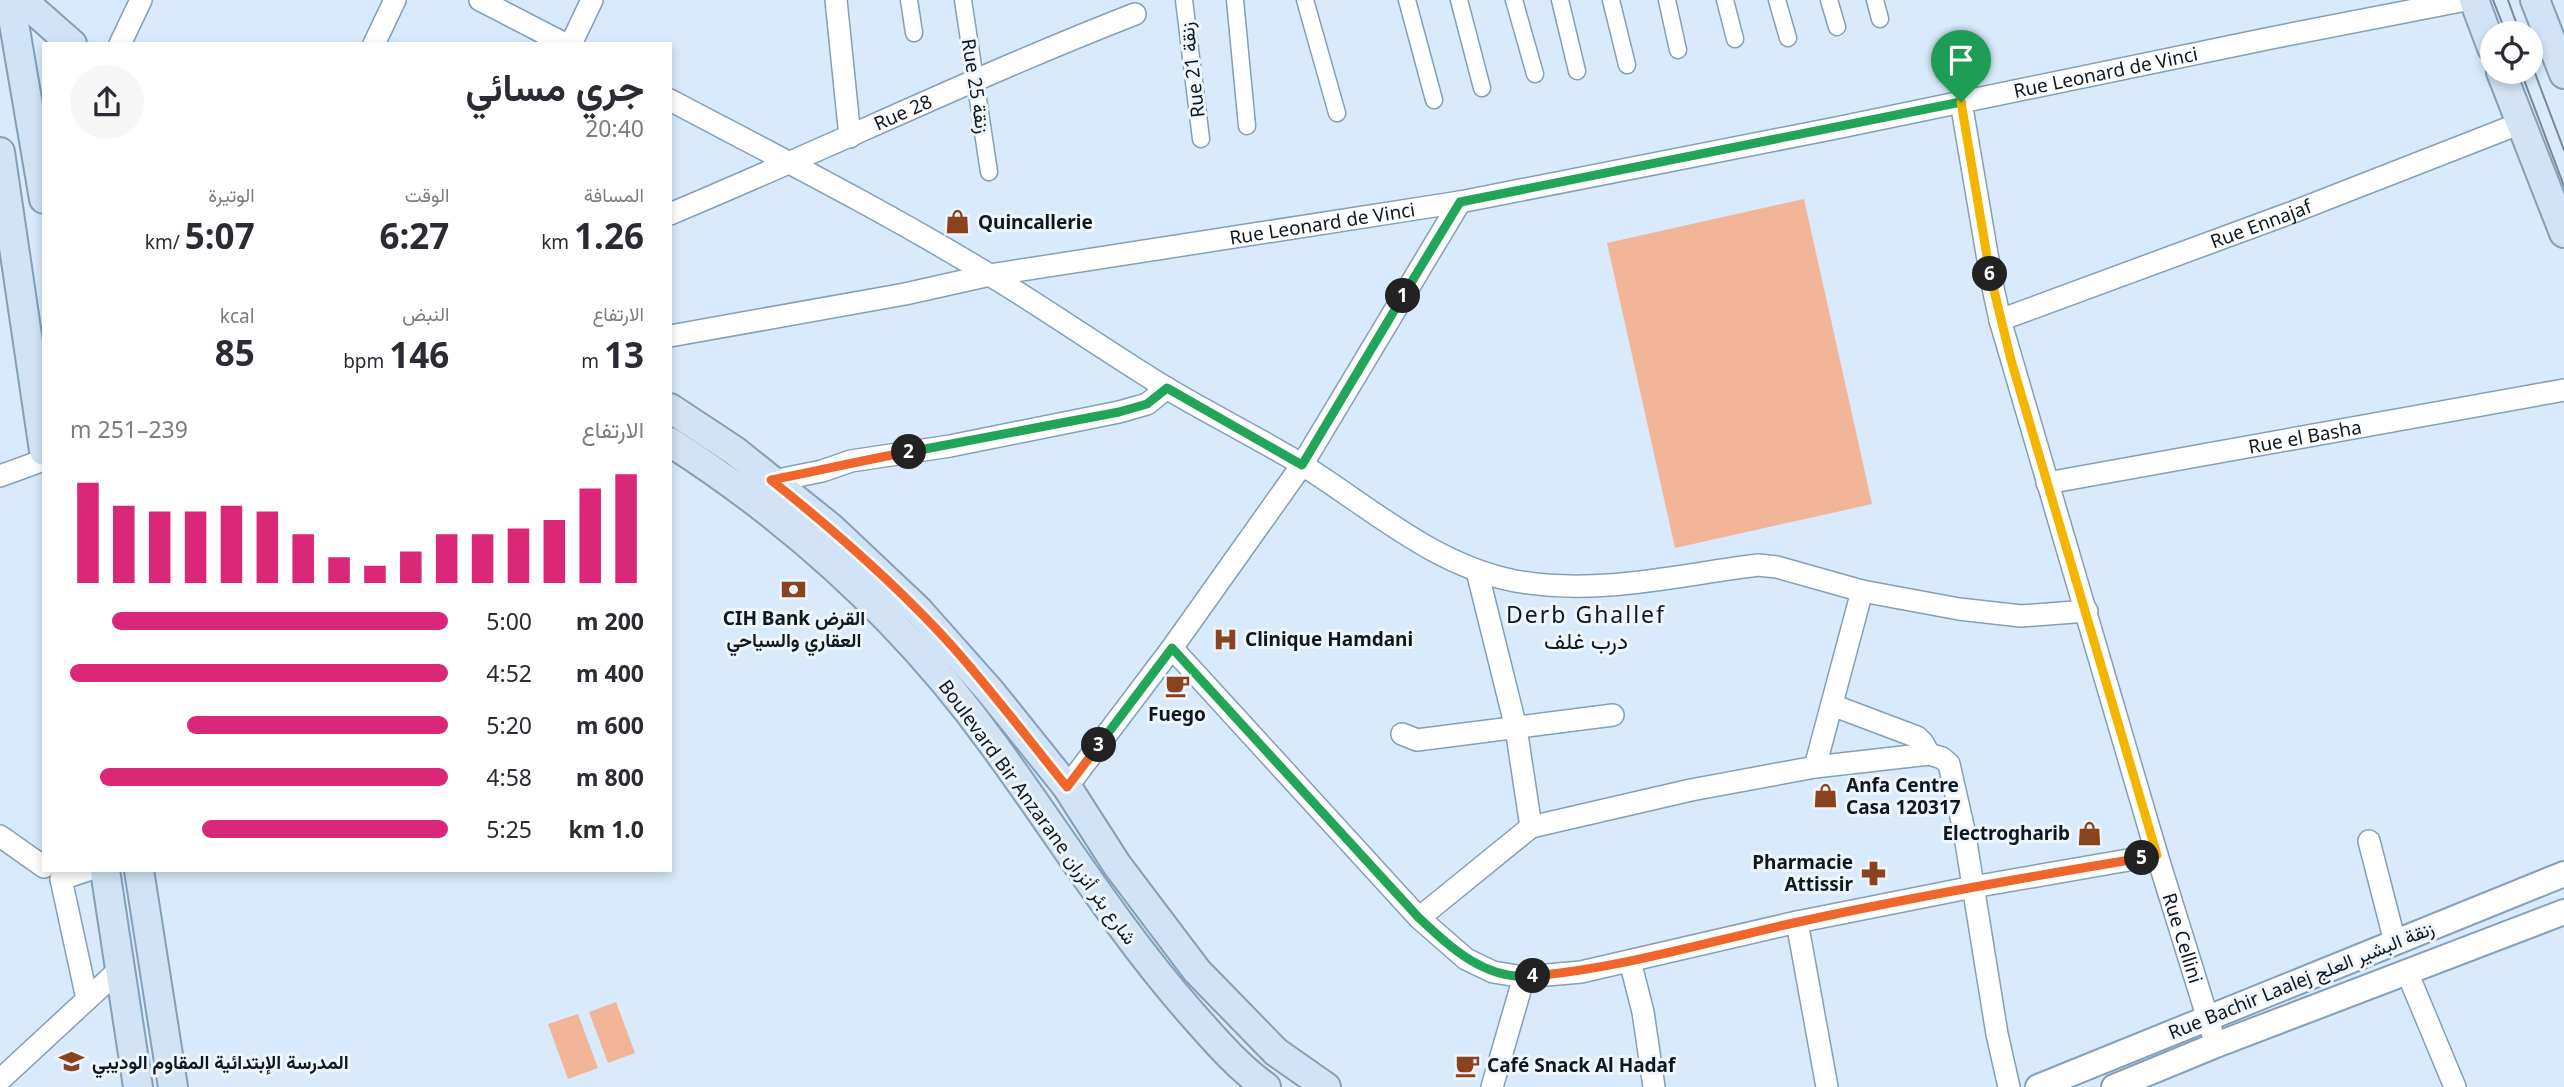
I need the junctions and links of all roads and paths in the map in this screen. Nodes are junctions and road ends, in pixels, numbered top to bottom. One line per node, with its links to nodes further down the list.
1 (10, 0): 44 (main road)
2 (22, 0): 33 (main road)
3 (141, 0): 34 (street)
4 (395, 0): 35 (street)
5 (592, 0): 37 (street)
6 (836, 0): 54 (street)
7 (909, 0): 30 (street)
8 (963, 0): 45 (street, Rue 25 زنقة)
9 (1184, 0): 55 (street, Rue 21 زنقة)
10 (1235, 0): 53 (street)
11 (1305, 0): 51 (street)
12 (1407, 0): 48 (street)
13 (1459, 0): 47 (street)
14 (1514, 0): 43 (street)
15 (1560, 0): 41 (street)
16 (1611, 0): 40 (street)
17 (1667, 0): 39 (street)
18 (1724, 0): 32 (street)
19 (1777, 0): 31 (street)
20 (1829, 0): 29 (street)
21 (1875, 0): 27 (street)
22 (2466, 0): 50 (street, Rue Leonard de Vinci)
23 (2474, 0): 28 (main road)
24 (2535, 0): 42 (main road)
25 (489, 2): 36 (street)
26 (1135, 14): 45 (street, Rue 28)
27 (1881, 19)
28 (2482, 21)
29 (1837, 27)
30 (914, 33)
31 (1788, 38)
32 (1735, 39)
33 (70, 42)
34 (121, 42)
35 (375, 42)
36 (561, 42)
37 (571, 42)
38 (0, 49): 44 (main road)
39 (1678, 50)
40 (1627, 65)
41 (1577, 71)
42 (2564, 73)
43 (1535, 74)
44 (33, 75): 59 (main road)
45 (975, 80): 54 (street, Rue 28); 58 (street, Rue 25 زنقة)
46 (2506, 84): 52 (main road)
47 (1482, 88)
48 (1433, 100)
49 (672, 101): 57 (street)
50 (1961, 102): 60 (street, Rue Leonard de Vinci); 65 (street, Rue Cellini)
51 (1337, 113)
52 (2521, 123): 63 (main road); 65 (street, Rue Ennajaf)
53 (1247, 126)
54 (850, 137): 57 (street, Rue 28)
55 (1201, 139)
56 (0, 152): 62 (main road)
57 (790, 164): 61 (street, Rue 28); 64 (street)
58 (989, 172)
59 (42, 176)
60 (1460, 202): 64 (street, Rue Leonard de Vinci); 73 (street)
61 (672, 213)
62 (5, 223): 70 (main road)
63 (2564, 233)
64 (990, 275): 66 (street, Rue Leonard de Vinci); 67 (street)
65 (2000, 320): 76 (street, Rue Cellini)
66 (672, 336)
67 (1167, 388): 73 (street); 75 (street)
68 (2564, 390): 76 (street, Rue el Basha)
69 (672, 409): 75 (main road, Boulevard Bir Anzarane شارع بئر أنزران)
70 (42, 439)
71 (672, 443): 77 (main road, Boulevard Bir Anzarane شارع بئر أنزران)
72 (42, 461): 74 (street)
73 (1302, 465): 78 (street); 81 (street)
74 (0, 476)
75 (771, 480): 77 (street); 88 (main road, Boulevard Bir Anzarane شارع بئر أنزران)
76 (2047, 483): 80 (street, Rue Cellini)
77 (742, 490): 112 (main road, Boulevard Bir Anzarane شارع بئر أنزران)
78 (1478, 571): 79 (street); 84 (street)
79 (1862, 591): 80 (street); 82 (street)
80 (2087, 611): 92 (street, Rue Cellini)
81 (1172, 648): 88 (street); 100 (street)
82 (1832, 705): 86 (street); 87 (street)
83 (1613, 715): 84 (street)
84 (1516, 728): 85 (street); 89 (street)
85 (1402, 734)
86 (1929, 754): 87 (street); 98 (street)
87 (1815, 767): 89 (street)
88 (1067, 787): 110 (main road, Boulevard Bir Anzarane شارع بئر أنزران)
89 (1531, 827): 100 (street)
90 (0, 836): 93 (street)
91 (2369, 841): 102 (street)
92 (2157, 855): 98 (street); 108 (street, Rue Cellini)
93 (42, 866)
94 (51, 872): 107 (street)
95 (105, 872): 104 (main road)
96 (139, 872): 114 (main road)
97 (2564, 874): 102 (street, Rue Bachir Laalej زنقة البشير العلج)
98 (1973, 887): 101 (street); 119 (street)
99 (2564, 912): 105 (street, Rue Bachir Laalej زنقة البشير العلج)
100 (1419, 918): 106 (street)
101 (1797, 922): 103 (street); 118 (street)
102 (2395, 943): 108 (street, Rue Bachir Laalej زنقة البشير العلج)
103 (1630, 961): 106 (street); 117 (street)
104 (120, 969): 107 (street); 113 (main road)
105 (2407, 972): 109 (street, Rue Bachir Laalej زنقة البشير العلج); 122 (street)
106 (1524, 977): 116 (street)
107 (87, 999): 111 (street)
108 (2207, 1017): 109 (street, Rue Cellini); 120 (street, Rue Bachir Laalej زنقة البشير العلج)
109 (2216, 1045): 121 (street, Rue Bachir Laalej زنقة البشير العلج)
110 (1276, 1052): 112 (street); 115 (main road, Boulevard Bir Anzarane شارع بئر أنزران)
111 (0, 1080)
112 (1255, 1084)
113 (138, 1087)
114 (173, 1087)
115 (1326, 1087)
116 (1492, 1087)
117 (1654, 1087)
118 (1827, 1087)
119 (2009, 1087)
120 (2038, 1087)
121 (2114, 1087)
122 (2455, 1087)

